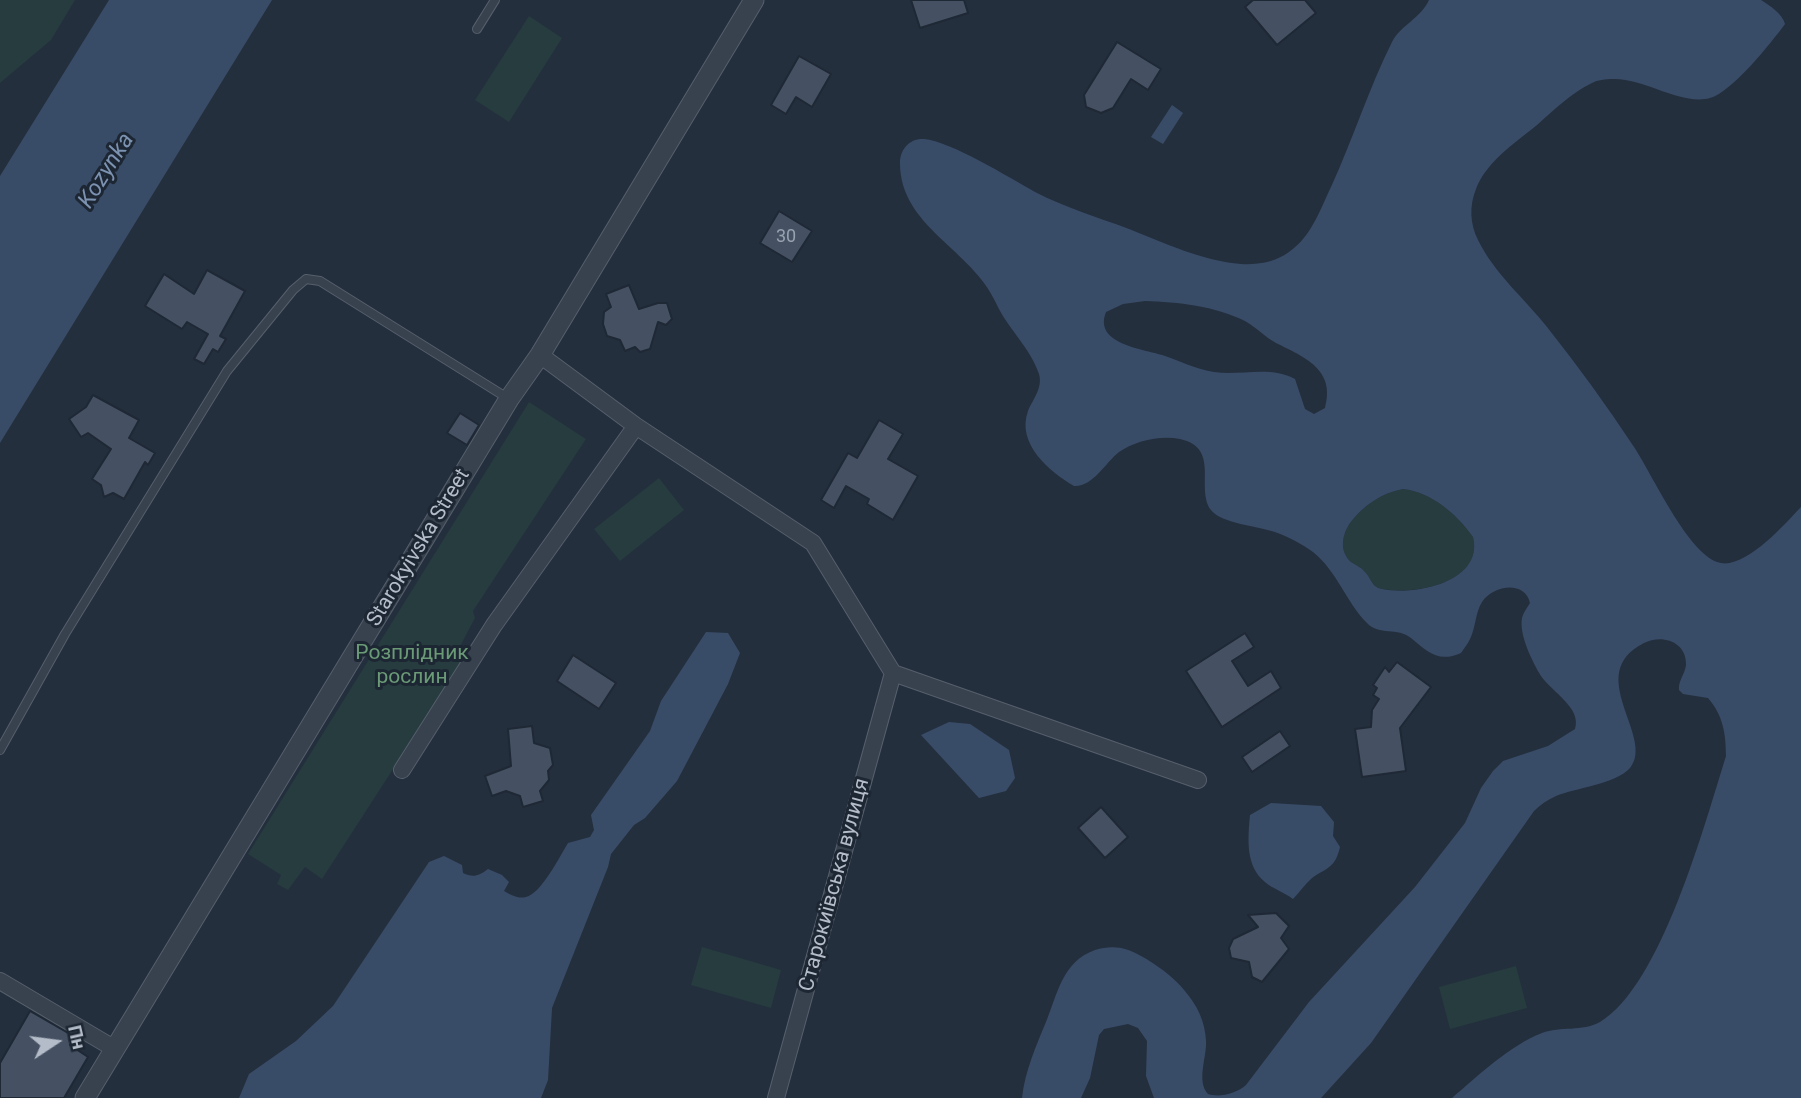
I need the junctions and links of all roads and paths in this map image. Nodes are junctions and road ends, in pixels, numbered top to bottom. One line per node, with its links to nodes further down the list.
1 (495, 0): 3 (lane)
2 (754, 0): 4 (street, Starokyivska Street)
3 (477, 29)
4 (540, 355): 5 (street, Starokyivska Street); 6 (street)
5 (509, 399): 8 (lane); 12 (street, Starokyivska Street)
6 (636, 426): 7 (street); 9 (street)
7 (893, 673): 10 (street); 14 (street, Старокиївська вулиця)
8 (0, 750)
9 (402, 770)
10 (1198, 780)
11 (0, 981): 12 (street)
12 (114, 1049): 13 (street, Starokyivska Street)
13 (85, 1098)
14 (776, 1098)

